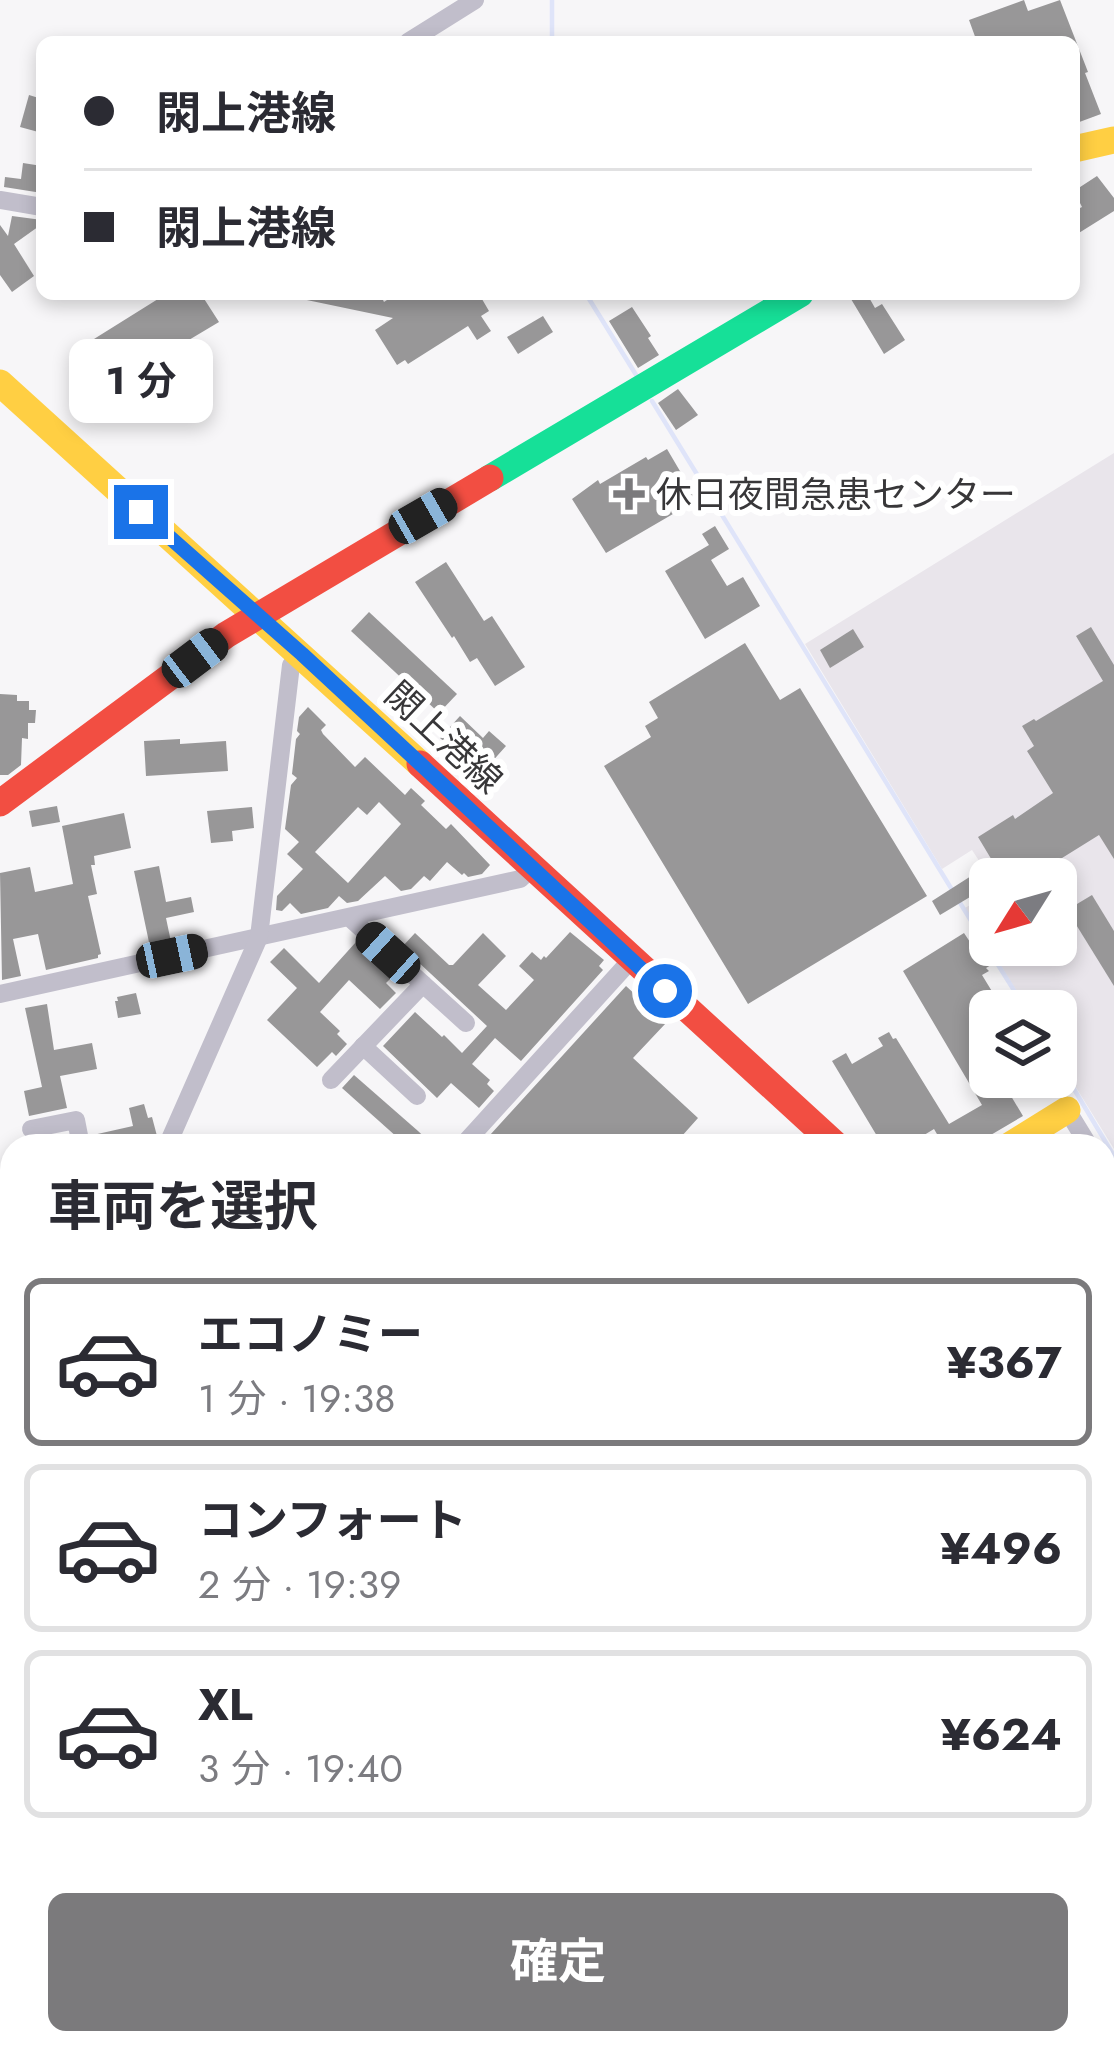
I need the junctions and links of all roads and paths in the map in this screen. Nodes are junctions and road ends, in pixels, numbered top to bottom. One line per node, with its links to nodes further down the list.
1 (475, 0): 2 (street)
2 (418, 36)
3 (1114, 140): 4 (main road)
4 (1080, 148)
5 (0, 200): 6 (street)
6 (36, 206)
7 (790, 300): 9 (main road)
8 (0, 382): 9 (main road, 閖上港線)
9 (257, 616): 10 (main road, 閖上港線); 11 (main road)
10 (302, 654): 12 (main road, 閖上港線); 14 (street)
11 (0, 803)
12 (532, 868): 13 (street); 15 (main road, 閖上港線)
13 (350, 918): 14 (street); 16 (street)
14 (259, 938): 17 (street); 25 (street)
15 (631, 960): 26 (street); 27 (main road, 閖上港線)
16 (423, 984): 18 (street); 19 (street)
17 (0, 994)
18 (466, 1023)
19 (363, 1046): 20 (street); 21 (street)
20 (331, 1080)
21 (417, 1096)
22 (1067, 1110): 28 (main road); 29 (street)
23 (31, 1129): 24 (street)
24 (79, 1134)
25 (172, 1134)
26 (473, 1134)
27 (824, 1134)
28 (1028, 1134)
29 (1082, 1134)

